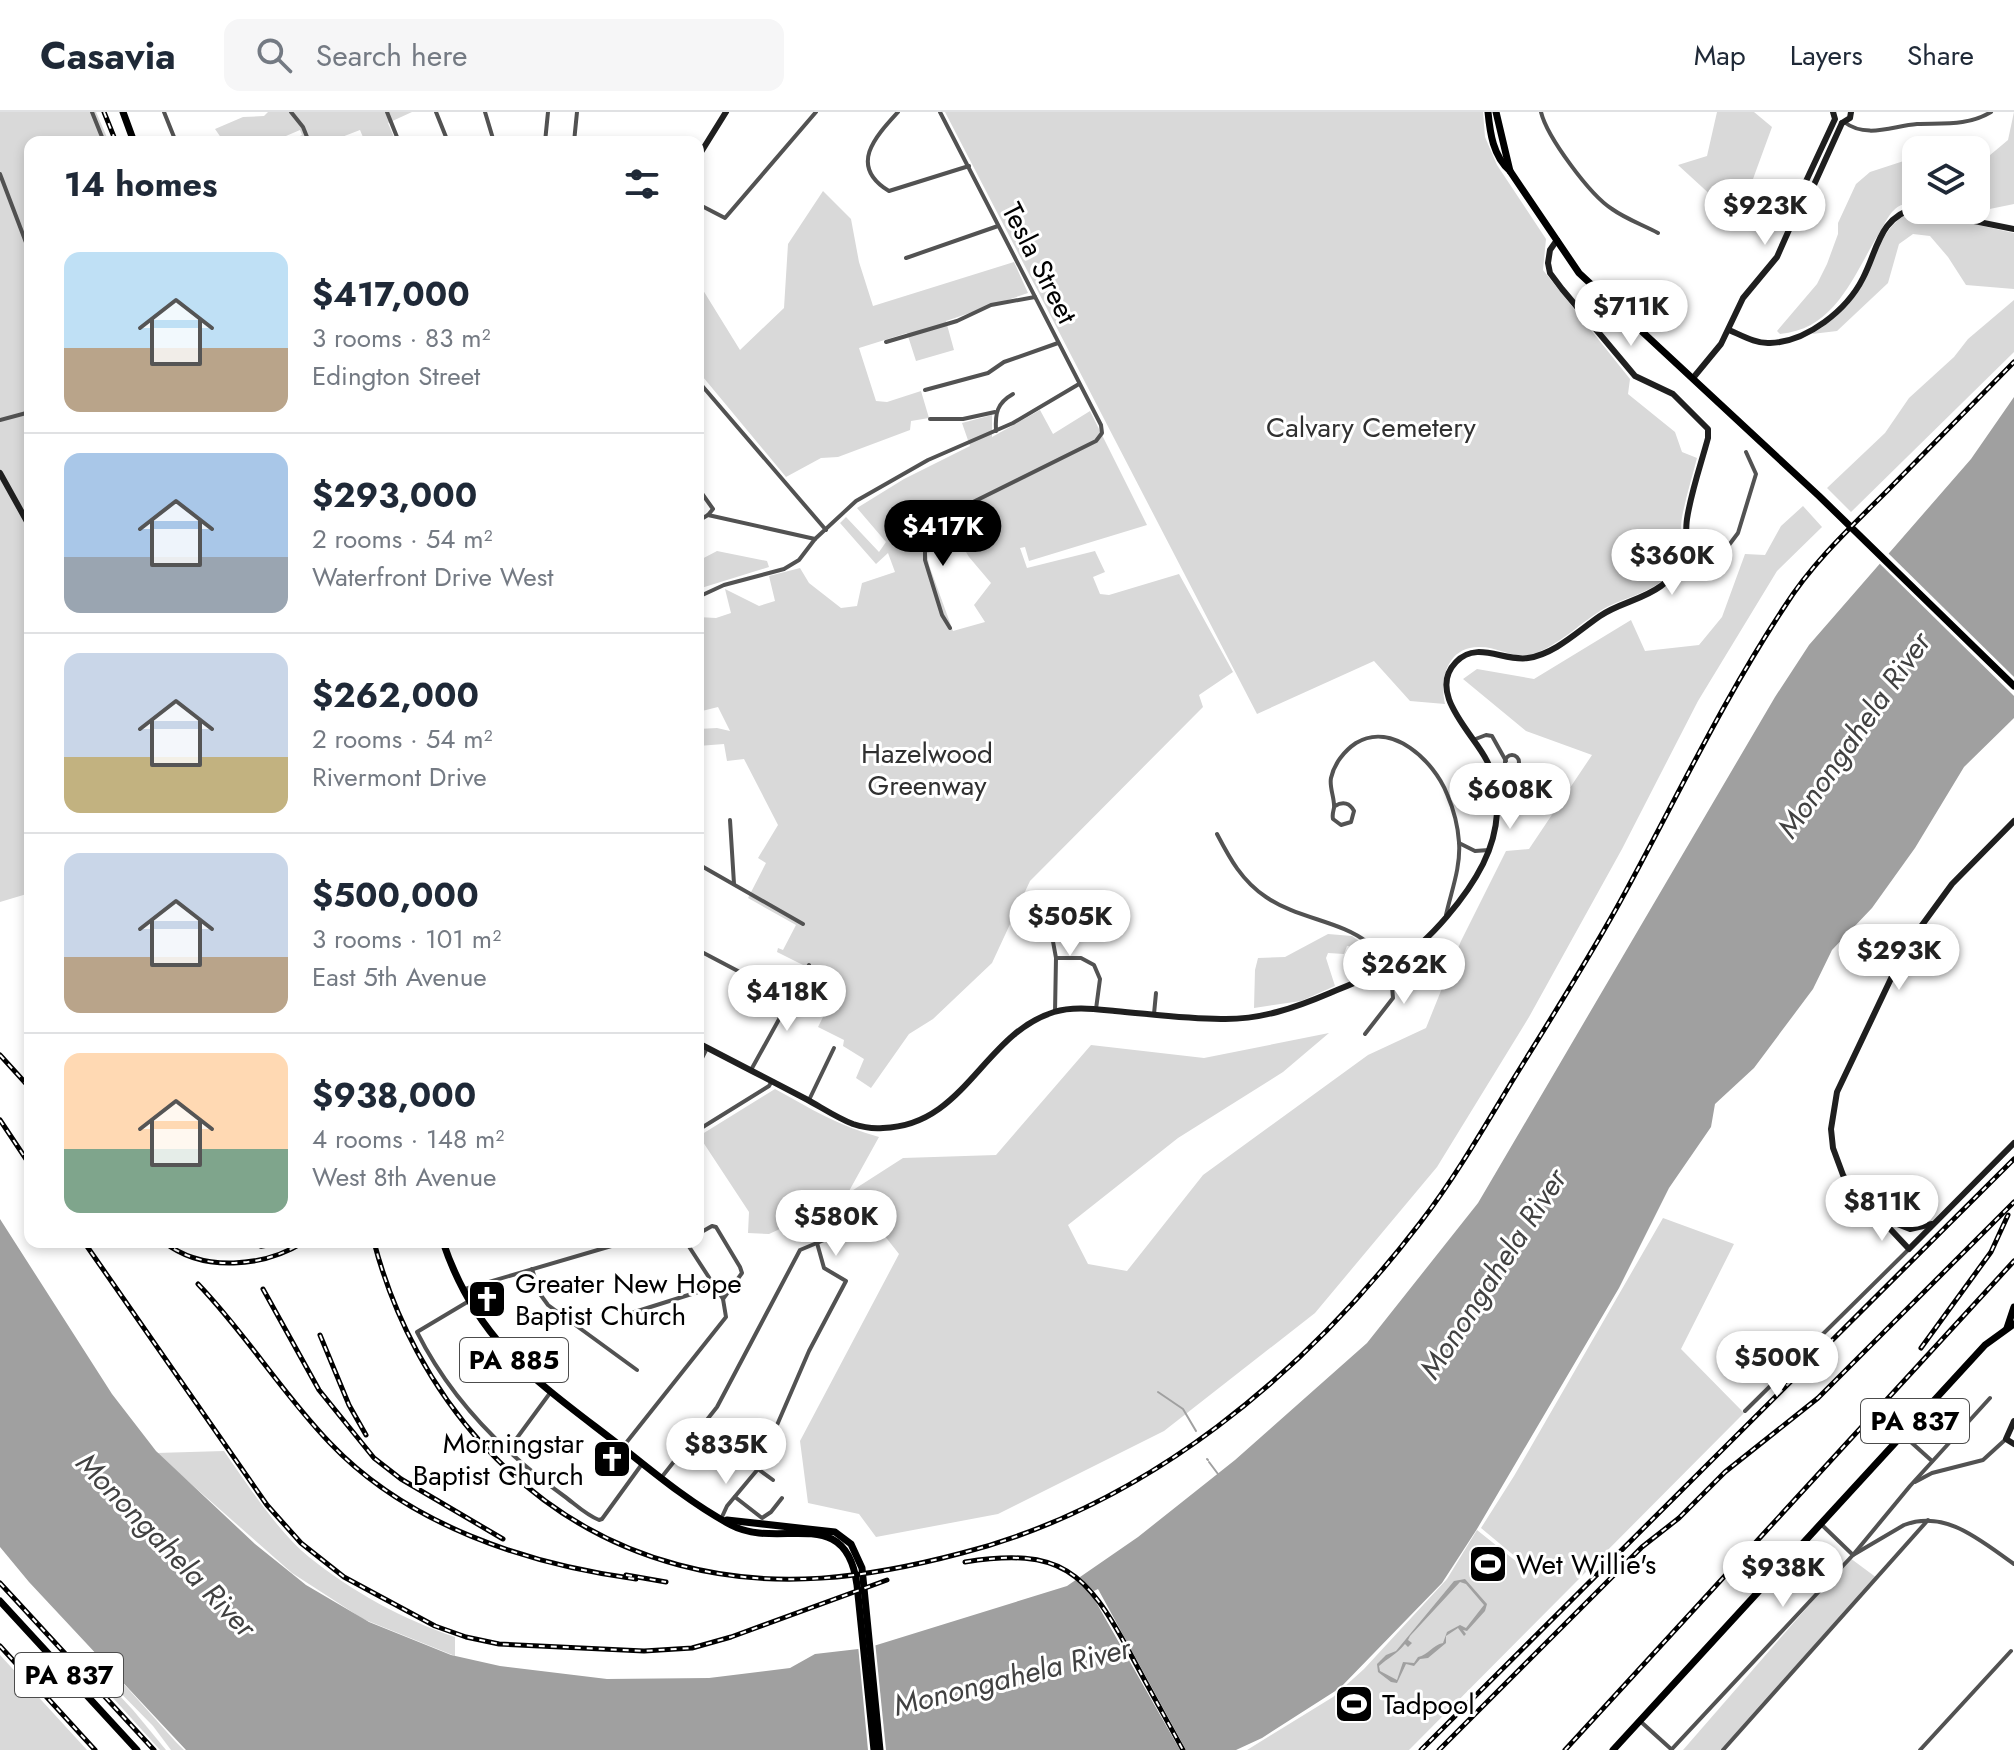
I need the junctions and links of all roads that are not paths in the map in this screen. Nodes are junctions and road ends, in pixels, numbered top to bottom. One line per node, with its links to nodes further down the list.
1 (92, 112): 19 (street)
2 (123, 112): 20 (main road)
3 (164, 112): 21 (street)
4 (291, 112): 22 (street)
5 (387, 112): 23 (street)
6 (436, 112): 24 (street)
7 (485, 112): 25 (street)
8 (548, 112): 26 (street)
9 (577, 112): 27 (street)
10 (726, 112): 28 (street)
11 (816, 112): 32 (street)
12 (898, 112): 29 (street)
13 (940, 112): 29 (street, Tesla Street)
14 (1488, 112): 30 (main road)
15 (1496, 112): 30 (main road)
16 (1541, 112): 37 (street)
17 (1991, 112): 18 (street)
18 (1845, 116): 42 (street)
19 (102, 136)
20 (132, 136)
21 (174, 136)
22 (307, 136)
23 (397, 136)
24 (446, 136)
25 (492, 136)
26 (546, 136)
27 (575, 136)
28 (704, 147)
29 (969, 166): 35 (street, Tesla Street)
30 (1510, 171): 39 (main road)
31 (0, 174): 38 (street)
32 (704, 207)
33 (1902, 211): 42 (street)
34 (1989, 224): 36 (street)
35 (998, 226): 40 (street); 41 (street, Tesla Street)
36 (2014, 229)
37 (1658, 233)
38 (24, 237)
39 (1557, 240): 45 (main road); 63 (street)
40 (906, 258)
41 (1035, 297): 43 (street); 44 (street, Tesla Street)
42 (1729, 330): 45 (street)
43 (886, 342)
44 (1058, 343): 46 (street, Tesla Street); 48 (street)
45 (1693, 378): 66 (main road)
46 (1079, 384): 54 (street); 65 (street, Tesla Street)
47 (704, 388): 61 (street)
48 (925, 390)
49 (1013, 394): 50 (street)
50 (995, 412): 52 (street); 54 (street)
51 (24, 414): 53 (street)
52 (930, 419)
53 (0, 420)
54 (996, 431): 61 (street)
55 (1746, 452): 63 (street)
56 (0, 473): 59 (street)
57 (704, 496): 58 (street)
58 (708, 515): 60 (street); 62 (street)
59 (24, 516)
60 (704, 517)
61 (826, 530): 62 (street)
62 (815, 539): 64 (street)
63 (1686, 543): 67 (street)
64 (704, 594)
65 (950, 628)
66 (2014, 686)
67 (1473, 740): 68 (street); 76 (street)
68 (1502, 752): 69 (street); 70 (street)
69 (1509, 755): 70 (street); 70 (street)
70 (1506, 761)
71 (1335, 806): 71 (street); 75 (street)
72 (730, 820): 78 (street)
73 (2014, 821): 101 (street)
74 (1217, 834): 85 (street)
75 (1459, 843): 76 (street); 80 (street)
76 (1489, 850): 80 (street)
77 (704, 867): 78 (street)
78 (734, 884): 81 (street)
79 (1071, 899): 83 (street)
80 (1446, 917): 85 (street)
81 (803, 924)
82 (704, 953): 87 (street)
83 (1056, 958): 88 (street); 89 (street)
84 (809, 965): 87 (street)
85 (1387, 966): 90 (street); 91 (street)
86 (1156, 993): 90 (street)
87 (789, 998): 96 (street)
88 (1096, 1010): 89 (street); 90 (street)
89 (1055, 1012): 98 (street)
90 (1154, 1014)
91 (1365, 1034)
92 (704, 1046): 93 (street)
93 (707, 1048): 95 (street); 96 (street)
94 (834, 1048): 98 (street)
95 (704, 1054)
96 (751, 1070): 97 (street)
97 (772, 1081): 98 (street); 99 (street)
98 (809, 1100)
99 (704, 1126)
100 (2014, 1143): 102 (street)
101 (1877, 1215): 102 (street); 109 (street)
102 (1935, 1223): 109 (street)
103 (848, 1230): 105 (street)
104 (704, 1231): 113 (street)
105 (817, 1243): 130 (street); 131 (street)
106 (446, 1248): 112 (main road, PA 885)
107 (604, 1248): 110 (street)
108 (690, 1248): 111 (street)
109 (1909, 1249): 121 (street)
110 (532, 1269): 112 (street); 118 (street)
111 (712, 1284): 113 (street); 116 (street)
112 (463, 1289): 114 (main road, PA 885)
113 (723, 1299): 126 (street)
114 (469, 1301): 119 (main road, PA 885); 127 (street)
115 (2014, 1307): 117 (main road)
116 (625, 1315)
117 (2010, 1326): 123 (main road, PA 837)
118 (637, 1370)
119 (550, 1393): 126 (main road, PA 885); 127 (street)
120 (1990, 1398): 128 (street)
121 (1745, 1411)
122 (2014, 1421): 124 (street)
123 (1903, 1435): 128 (street); 138 (main road, PA 837)
124 (2006, 1439): 125 (street); 133 (street)
125 (2014, 1444)
126 (622, 1448): 129 (main road, PA 885)
127 (508, 1450): 129 (street)
128 (1932, 1461): 133 (street)
129 (642, 1464): 131 (main road, PA 885)
130 (758, 1469): 132 (street); 134 (street)
131 (661, 1478): 136 (main road, PA 885)
132 (773, 1480)
133 (1910, 1486): 139 (street)
134 (735, 1497): 135 (street); 136 (street)
135 (782, 1498)
136 (721, 1519): 140 (main road, PA 885)
137 (1928, 1520): 139 (street); 141 (street); 150 (street)
138 (1821, 1524): 139 (street); 144 (main road, PA 837)
139 (1853, 1555): 149 (street)
140 (855, 1557): 146 (main road); 147 (main road)
141 (2014, 1564)
142 (0, 1601): 145 (main road, PA 837)
143 (2011, 1651): 151 (street)
144 (1640, 1721): 148 (main road, PA 837); 149 (street)
145 (137, 1750)
146 (874, 1750)
147 (880, 1750)
148 (1613, 1750)
149 (1671, 1750)
150 (1723, 1750)
151 (1920, 1750)

